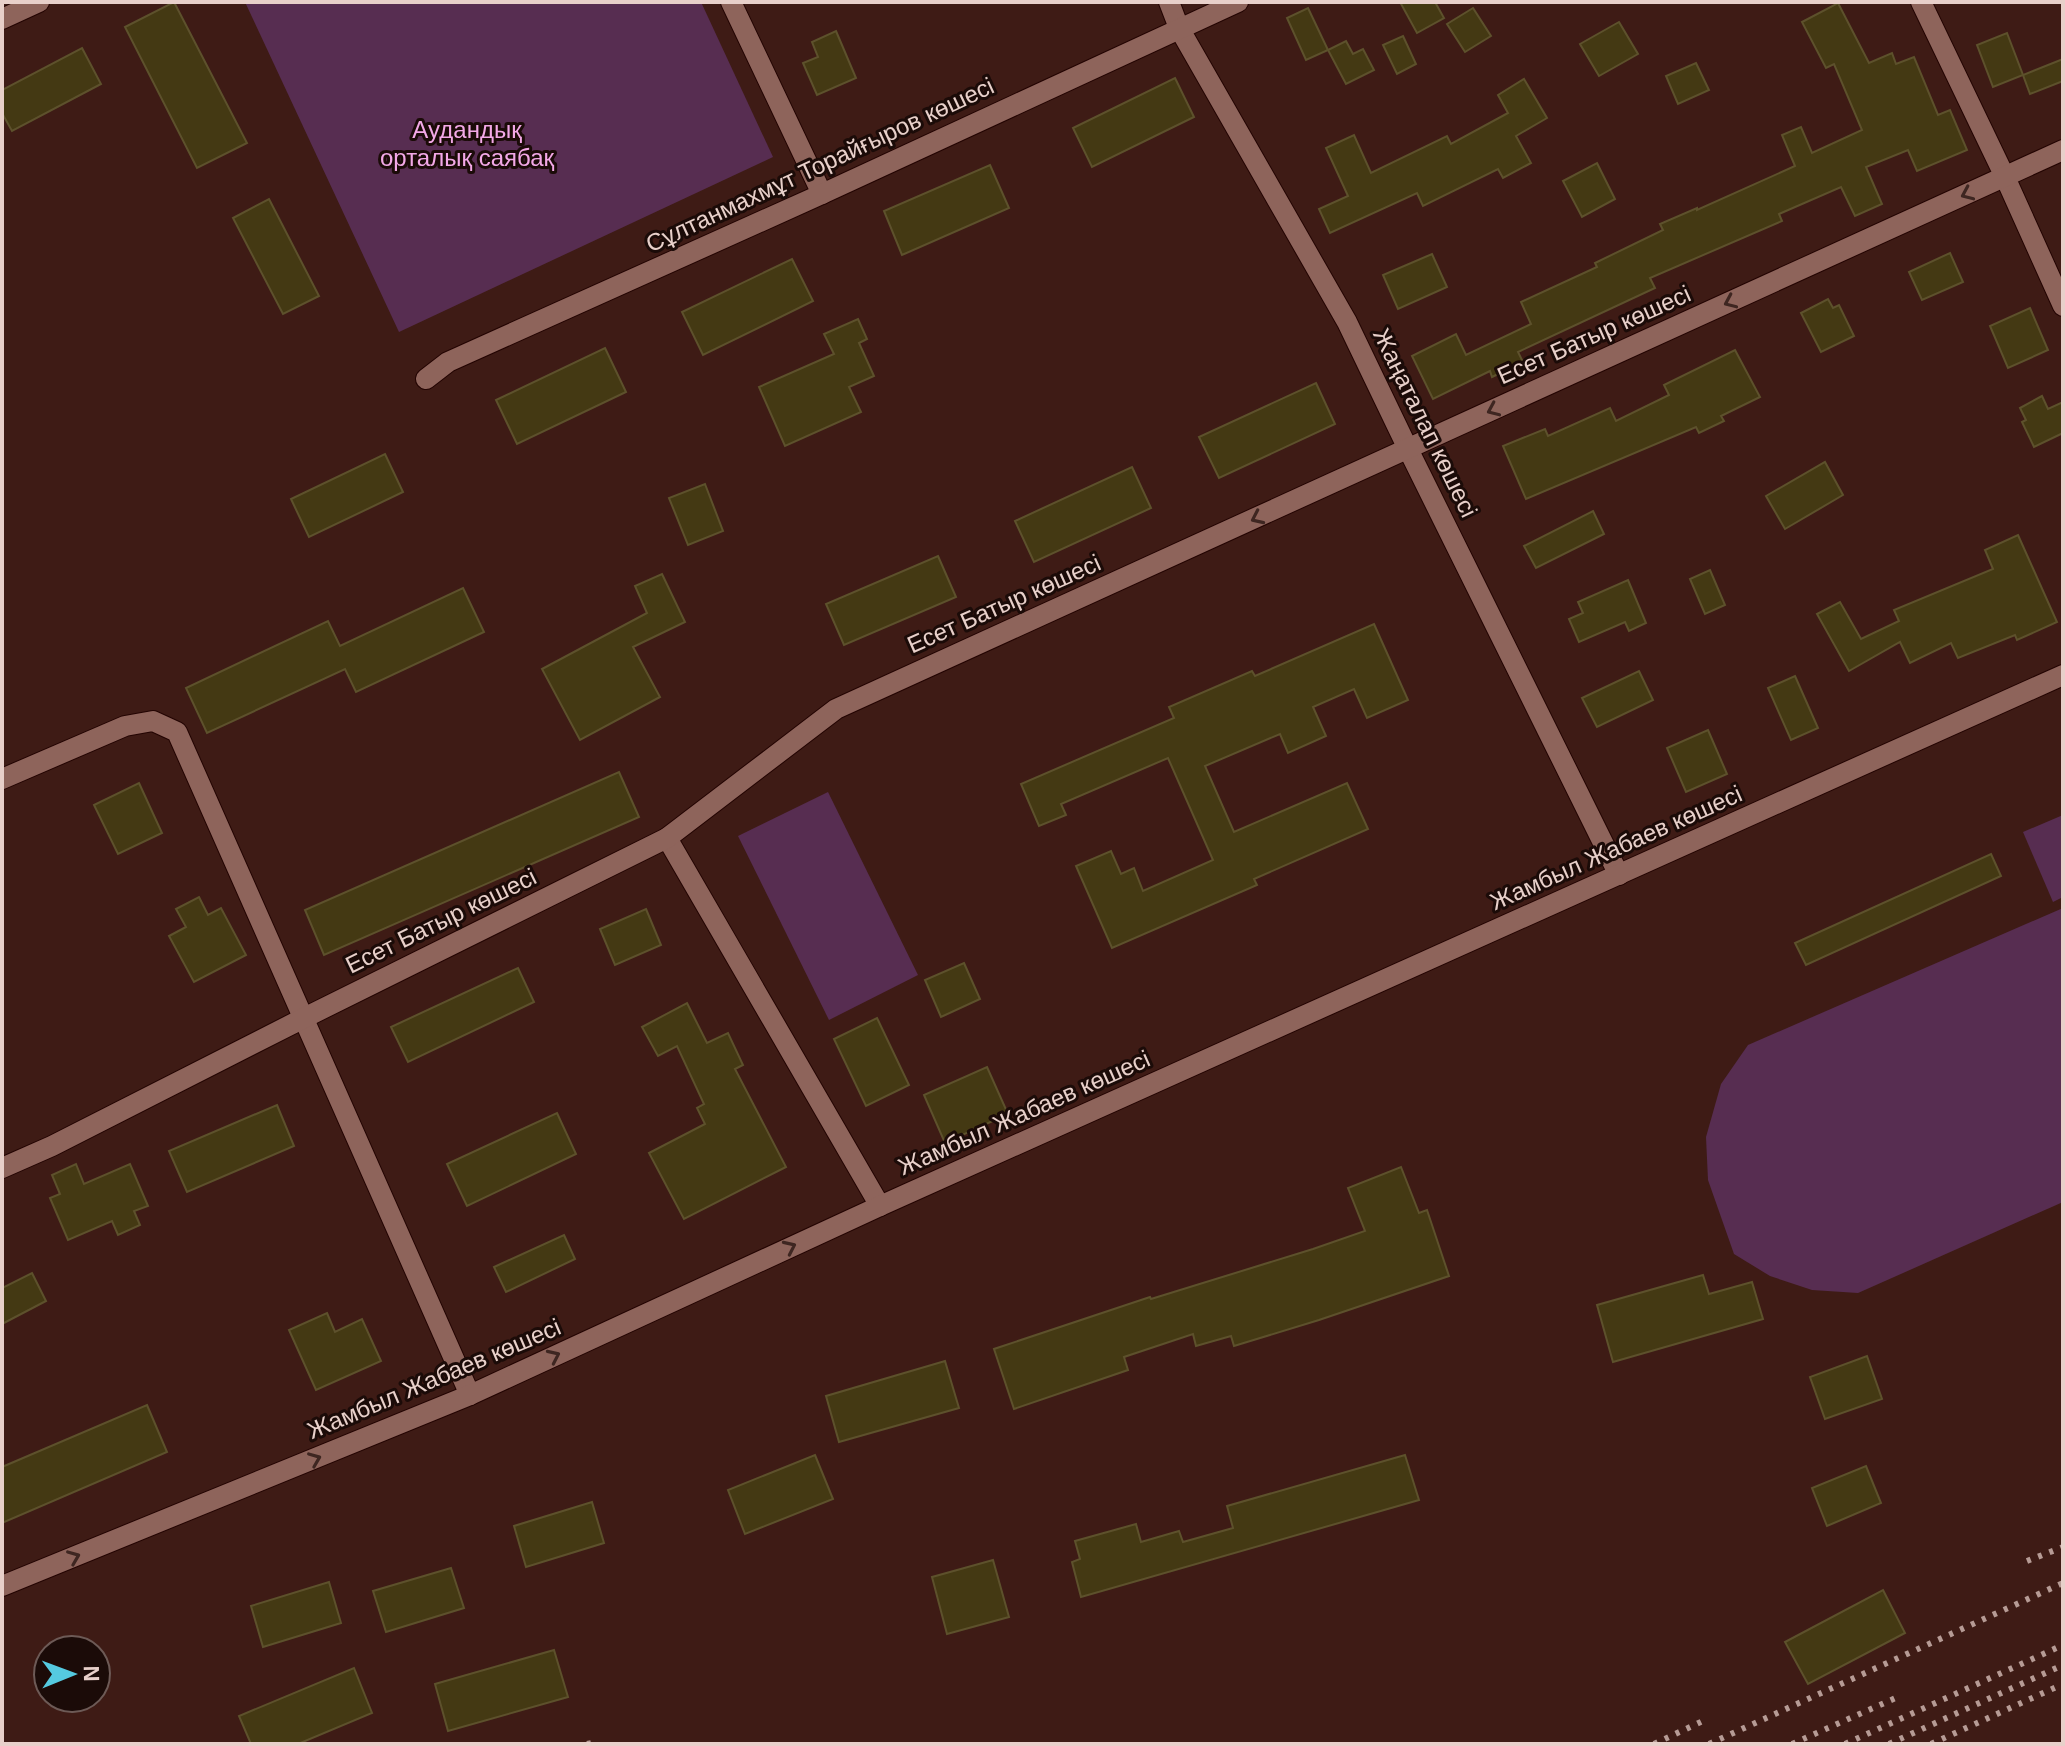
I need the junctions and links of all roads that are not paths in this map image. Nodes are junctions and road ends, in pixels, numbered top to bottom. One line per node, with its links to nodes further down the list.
1 (39, 2): 6 (street)
2 (731, 2): 10 (street)
3 (1169, 2): 7 (street, Жаңаталап көшесі)
4 (1238, 2): 7 (street, Сұлтанмахмұт Торайғыров көшесі)
5 (1921, 2): 9 (street)
6 (2, 19)
7 (1179, 28): 10 (street, Сұлтанмахмұт Торайғыров көшесі); 13 (street, Жаңаталап көшесі)
8 (2063, 150): 9 (street, Есет Батыр көшесі)
9 (2005, 177): 11 (street); 13 (street, Есет Батыр көшесі, one-way to 13)
10 (822, 194): 12 (street, Сұлтанмахмұт Торайғыров көшесі)
11 (2063, 306)
12 (426, 379)
13 (1408, 449): 16 (street, Есет Батыр көшесі, one-way to 16); 17 (street, Жаңаталап көшесі)
14 (2063, 675): 17 (street, Жамбыл Жабаев көшесі)
15 (2, 779): 18 (street)
16 (667, 838): 18 (street, Есет Батыр көшесі); 20 (street)
17 (1619, 875): 20 (street, Жамбыл Жабаев көшесі)
18 (304, 1018): 19 (street, Есет Батыр көшесі); 21 (street)
19 (2, 1168)
20 (880, 1206): 21 (street, Жамбыл Жабаев көшесі, one-way to 20)
21 (470, 1395): 22 (street, Жамбыл Жабаев көшесі, one-way to 21)
22 (2, 1586)

